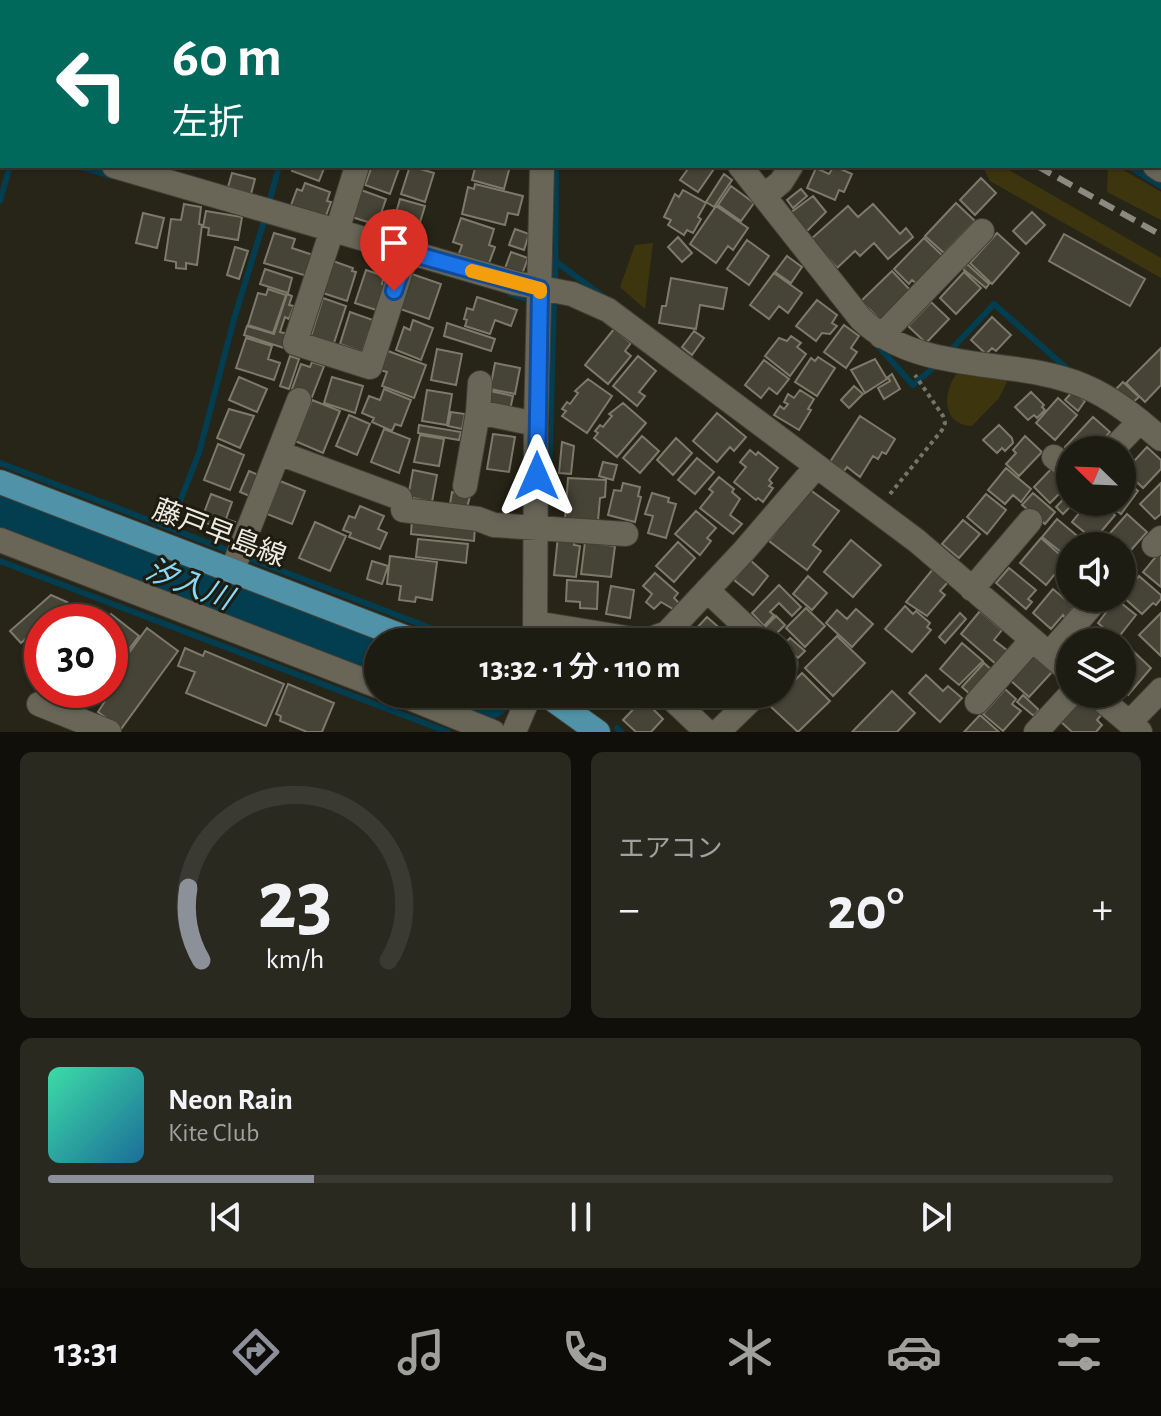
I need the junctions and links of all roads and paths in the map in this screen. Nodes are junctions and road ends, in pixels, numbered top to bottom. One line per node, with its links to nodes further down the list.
1 (121, 168): 8 (street)
2 (356, 168): 8 (street)
3 (542, 168): 10 (street)
4 (742, 168): 6 (street)
5 (790, 168): 6 (street)
6 (764, 196): 11 (street)
7 (982, 231): 11 (street)
8 (332, 234): 9 (street); 9 (street)
9 (405, 258): 10 (street)
10 (550, 291): 17 (street); 21 (street)
11 (881, 336): 16 (street)
12 (917, 378): 24 (path)
13 (480, 383): 15 (street)
14 (299, 400): 20 (street)
15 (478, 412): 17 (street); 23 (street)
16 (1140, 421): 18 (street); 19 (street)
17 (536, 424): 26 (street)
18 (1126, 436)
19 (1161, 439)
20 (279, 453): 26 (street); 29 (street)
21 (816, 467): 30 (street); 31 (street)
22 (0, 482): 29 (main road, 藤戸早島線)
23 (465, 486)
24 (886, 504)
25 (1030, 521): 30 (street)
26 (537, 528): 27 (street); 34 (street)
27 (626, 534)
28 (0, 540): 39 (street)
29 (236, 560): 33 (main road, 藤戸早島線)
30 (978, 582): 37 (street)
31 (707, 590): 35 (street); 36 (street)
32 (1083, 612): 37 (street)
33 (386, 628)
34 (535, 628)
35 (672, 628)
36 (747, 628)
37 (1048, 646): 38 (street); 41 (street)
38 (1056, 655)
39 (364, 681)
40 (1161, 690): 50 (street)
41 (977, 702)
42 (49, 708): 51 (street)
43 (434, 708): 52 (street)
44 (524, 708): 53 (street)
45 (565, 708): 54 (main road)
46 (682, 708): 55 (street)
47 (743, 708): 56 (street)
48 (1058, 708): 57 (street)
49 (1116, 708): 50 (street)
50 (1135, 721)
51 (109, 732)
52 (493, 732)
53 (514, 732)
54 (598, 732)
55 (707, 732)
56 (718, 732)
57 (1036, 732)

